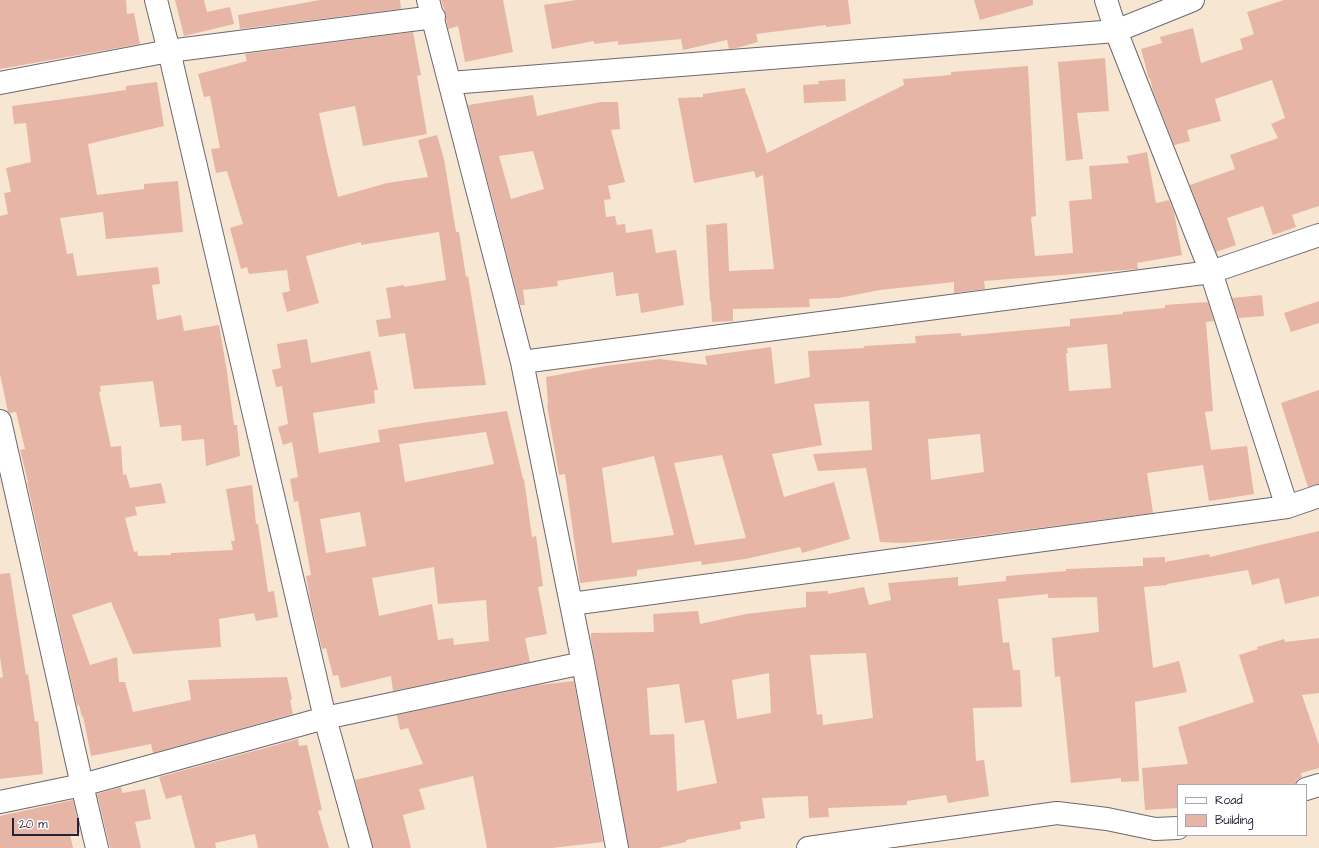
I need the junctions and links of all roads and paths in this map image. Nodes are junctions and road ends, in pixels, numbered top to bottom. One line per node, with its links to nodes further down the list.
1 (156, 0): 6 (street)
2 (1106, 0): 5 (street)
3 (1193, 0): 5 (street)
4 (431, 8): 6 (street); 8 (street)
5 (1116, 31): 8 (street); 10 (street)
6 (169, 51): 7 (street); 17 (street)
7 (0, 83)
8 (450, 83): 11 (street)
9 (1319, 235): 10 (street)
10 (1211, 272): 11 (street); 14 (street)
11 (522, 362): 15 (street)
12 (0, 421): 18 (street)
13 (1319, 496): 14 (street)
14 (1287, 507): 15 (street)
15 (571, 604): 16 (street)
16 (583, 662): 17 (street); 25 (street)
17 (324, 718): 18 (street); 24 (street)
18 (82, 785): 21 (street); 23 (street)
19 (1319, 785): 20 (street)
20 (1307, 789)
21 (0, 802)
22 (1177, 828): 26 (street)
23 (97, 848)
24 (361, 848)
25 (617, 848)
26 (808, 848)

